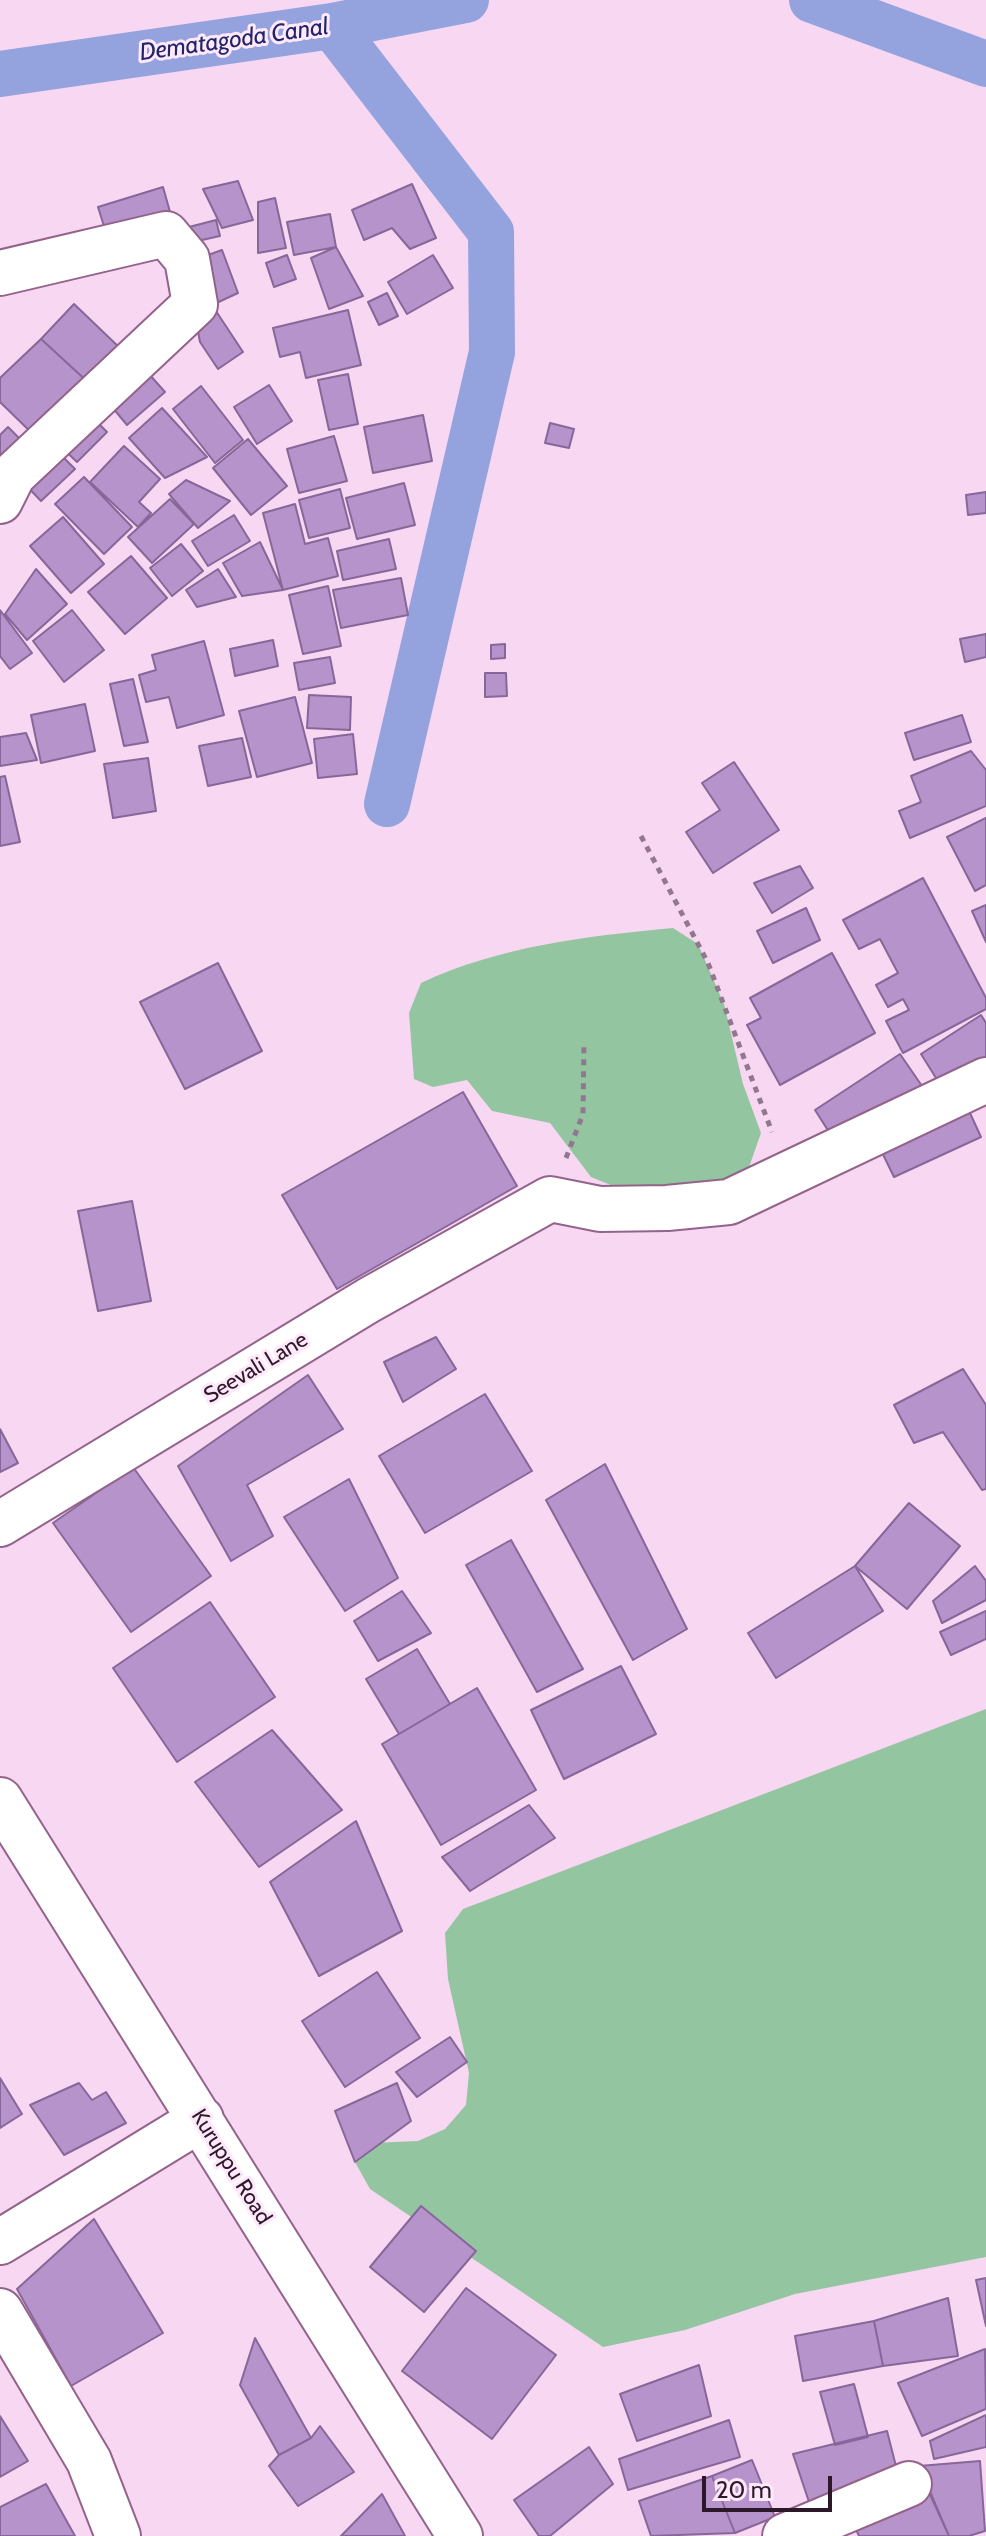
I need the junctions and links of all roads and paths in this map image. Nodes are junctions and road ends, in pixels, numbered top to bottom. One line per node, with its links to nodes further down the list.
1 (0, 273): 2 (street)
2 (0, 501)
3 (641, 836): 6 (path)
4 (584, 1042): 7 (path)
5 (986, 1080): 6 (street)
6 (768, 1186): 7 (street)
7 (533, 1208): 8 (street, Seevali Lane)
8 (0, 1524)
9 (0, 1800): 10 (street, Kuruppu Road)
10 (201, 2119): 11 (street); 15 (street, Kuruppu Road)
11 (0, 2242)
12 (0, 2311): 14 (street)
13 (909, 2484): 16 (street)
14 (118, 2536)
15 (460, 2536)
16 (785, 2536)

